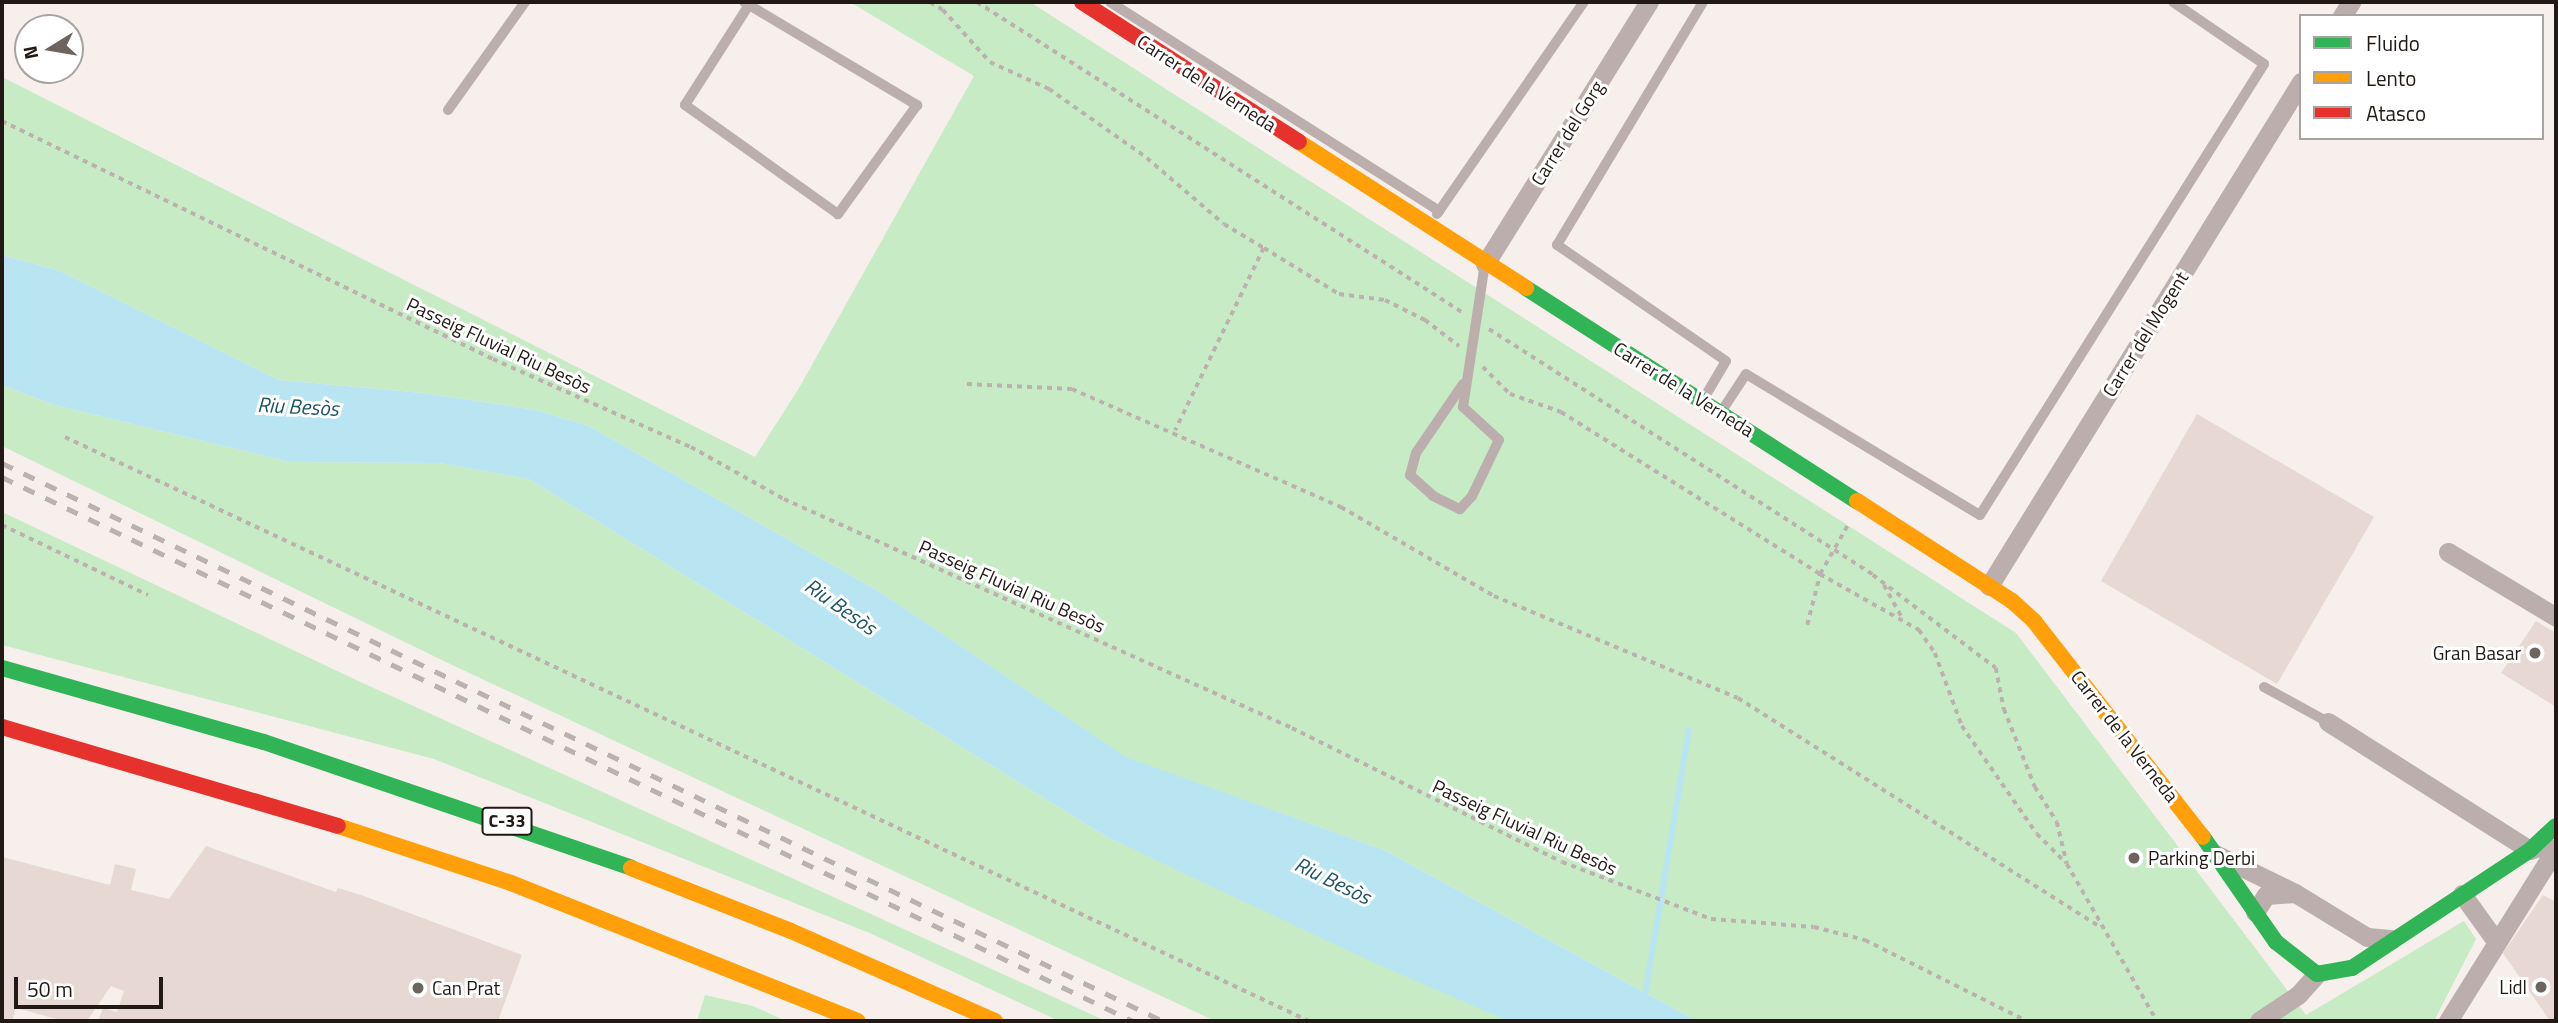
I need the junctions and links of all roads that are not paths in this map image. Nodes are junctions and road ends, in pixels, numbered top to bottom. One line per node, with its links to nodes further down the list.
1 (526, 2): 10 (lane)
2 (1082, 2): 12 (main road, Carrer de la Verneda)
3 (1110, 2): 11 (lane)
4 (1584, 2): 11 (lane)
5 (1649, 2): 13 (street, Carrer del Gorg)
6 (1703, 2): 15 (lane)
7 (2173, 2): 16 (lane)
8 (748, 3): 8 (lane)
9 (2299, 85): 18 (street, Carrer del Mogent)
10 (448, 110)
11 (1439, 211): 12 (lane)
12 (1429, 226): 13 (main road, Carrer de la Verneda)
13 (1485, 264): 14 (lane); 15 (main road, Carrer de la Verneda)
14 (1463, 384): 14 (lane)
15 (1703, 401): 16 (main road, Carrer de la Verneda)
16 (1721, 412): 18 (main road, Carrer de la Verneda)
17 (2448, 552): 19 (street)
18 (1989, 586): 28 (main road, Carrer de la Verneda)
19 (2556, 617)
20 (2, 668): 36 (main road, C-33)
21 (2264, 687): 22 (lane)
22 (2328, 722): 27 (street)
23 (2, 727): 35 (main road)
24 (2556, 826): 27 (main road)
25 (2556, 841): 27 (street)
26 (2556, 848): 33 (street)
27 (2530, 850): 30 (main road)
28 (2215, 854): 29 (street, Carrer de la Verneda); 31 (main road, Carrer de la Verneda)
29 (2295, 893): 31 (street); 32 (street, Carrer de la Verneda)
30 (2462, 894): 32 (main road); 33 (street)
31 (2255, 912): 34 (main road, Carrer de la Verneda)
32 (2392, 939): 34 (main road)
33 (2496, 940): 38 (street)
34 (2317, 974): 37 (street)
35 (857, 1021)
36 (995, 1021)
37 (2259, 1021)
38 (2448, 1021)

